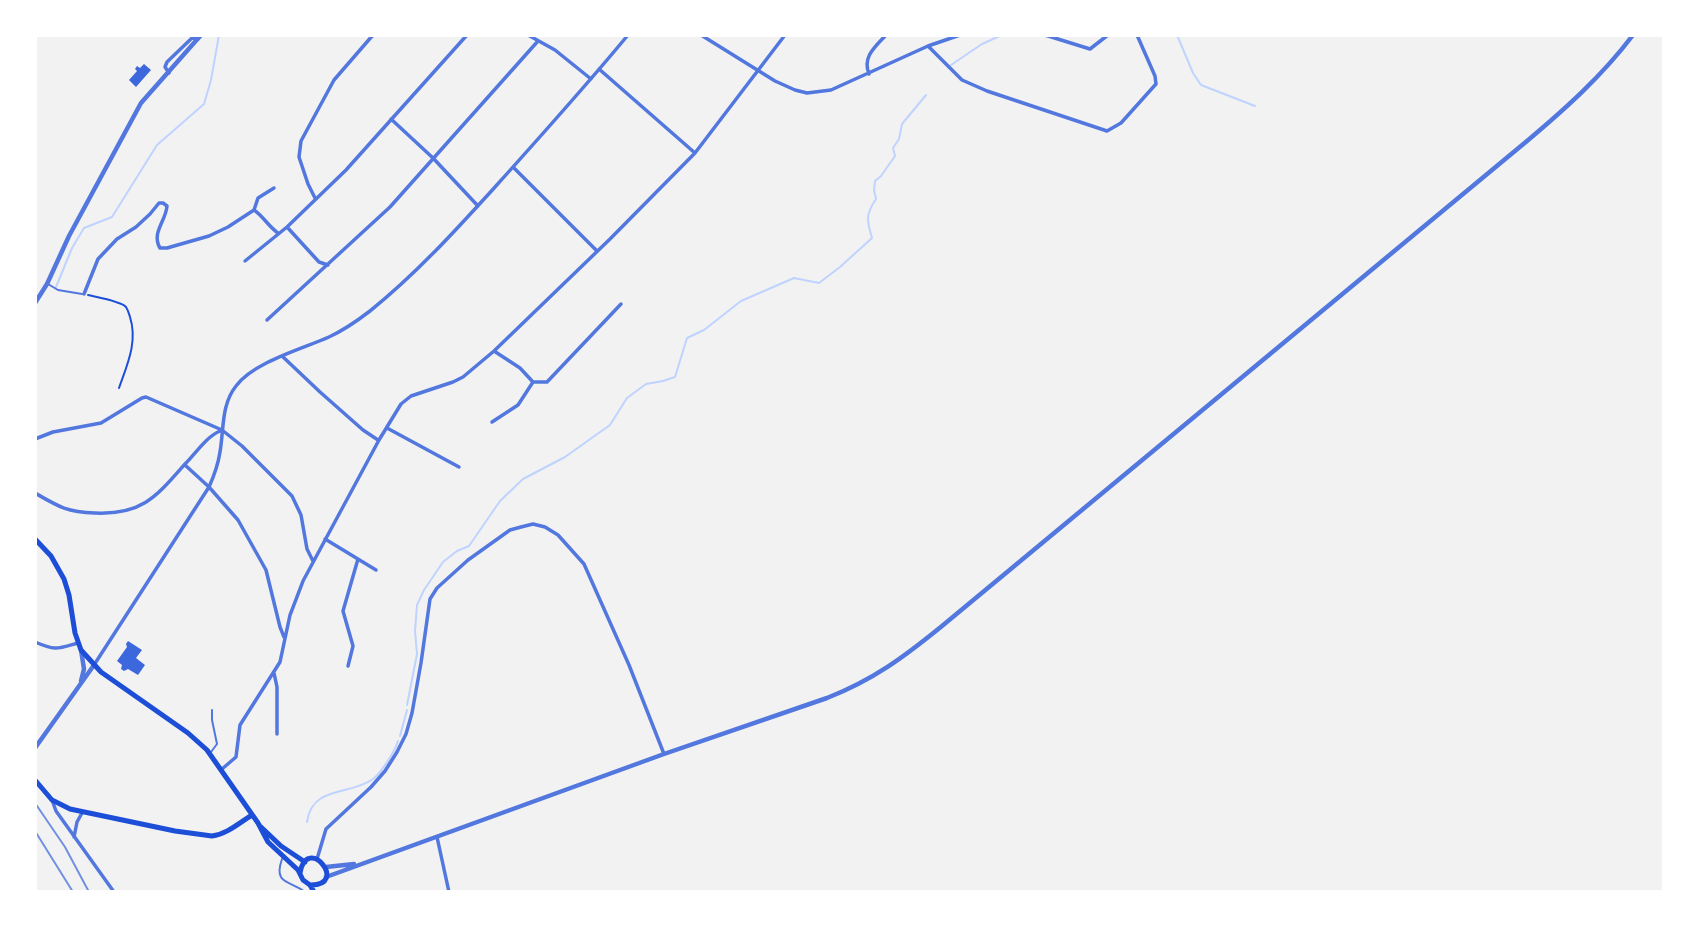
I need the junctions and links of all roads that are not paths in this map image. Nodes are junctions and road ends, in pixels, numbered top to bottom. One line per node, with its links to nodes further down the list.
1 (373, 35): 25 (street)
2 (467, 35): 20 (street)
3 (528, 35): 14 (street)
4 (628, 35): 16 (street)
5 (701, 35): 17 (street)
6 (785, 35): 17 (street)
7 (886, 35): 18 (street)
8 (960, 35): 15 (street)
9 (1045, 35): 10 (street)
10 (1108, 35)
11 (1137, 35): 15 (street)
12 (1633, 35): 69 (street)
13 (200, 37): 33 (street)
14 (538, 41): 19 (street); 22 (street)
15 (928, 46): 18 (street)
16 (599, 69): 19 (street); 21 (street)
17 (759, 70): 18 (street); 21 (street)
18 (869, 74)
19 (591, 79): 23 (street)
20 (391, 119): 22 (street); 25 (street)
21 (695, 153): 30 (street)
22 (433, 158): 26 (street); 32 (street)
23 (513, 167): 26 (street); 30 (street)
24 (274, 188): 27 (street)
25 (315, 198): 28 (street)
26 (478, 206): 39 (street)
27 (254, 210): 29 (street); 34 (street)
28 (287, 228): 29 (street); 32 (street)
29 (278, 233): 31 (street)
30 (597, 251): 38 (street)
31 (245, 261)
32 (328, 265): 37 (street)
33 (49, 285): 34 (lane); 35 (street)
34 (84, 294)
35 (35, 303)
36 (621, 304): 40 (street)
37 (267, 320)
38 (494, 351): 40 (street); 42 (street)
39 (282, 356): 43 (street); 45 (street)
40 (533, 383): 41 (street)
41 (492, 422)
42 (387, 428): 45 (street); 47 (street)
43 (222, 430): 44 (street); 46 (street); 48 (street); 55 (street)
44 (35, 439)
45 (379, 440): 51 (street)
46 (185, 465): 48 (street); 49 (street)
47 (459, 467)
48 (209, 487): 57 (street); 61 (street)
49 (35, 493)
50 (35, 539): 53 (main road)
51 (326, 539): 54 (street); 55 (street)
52 (35, 547): 53 (main road)
53 (44, 548): 59 (main road)
54 (358, 559): 56 (street); 62 (street)
55 (313, 561): 57 (street)
56 (376, 570)
57 (285, 639): 63 (street)
58 (35, 642): 59 (street)
59 (78, 643): 60 (main road)
60 (80, 650): 61 (main road); 64 (street)
61 (93, 665): 64 (street); 68 (main road)
62 (348, 666)
63 (274, 673): 66 (street); 70 (street)
64 (81, 682): 67 (street)
65 (212, 710): 68 (lane)
66 (277, 734)
67 (35, 748)
68 (210, 753): 70 (main road)
69 (664, 754): 77 (street); 79 (street)
70 (222, 769): 74 (main road)
71 (35, 780): 72 (main road)
72 (52, 800): 73 (main road); 76 (street)
73 (82, 812): 74 (main road); 76 (street)
74 (252, 815): 75 (main road)
75 (258, 823): 78 (main road); 80 (main road)
76 (74, 837): 87 (street)
77 (438, 837): 81 (street); 91 (street)
78 (283, 858): 83 (main road); 88 (lane)
79 (317, 859): 80 (main road); 82 (main road)
80 (305, 862): 83 (main road)
81 (365, 863): 82 (street); 84 (street)
82 (326, 867): 84 (main road)
83 (300, 874): 86 (main road)
84 (326, 877): 85 (main road)
85 (321, 883): 86 (main road); 90 (main road)
86 (310, 885): 89 (main road)
87 (114, 892)
88 (305, 892)
89 (314, 892)
90 (322, 892)
91 (449, 892)

